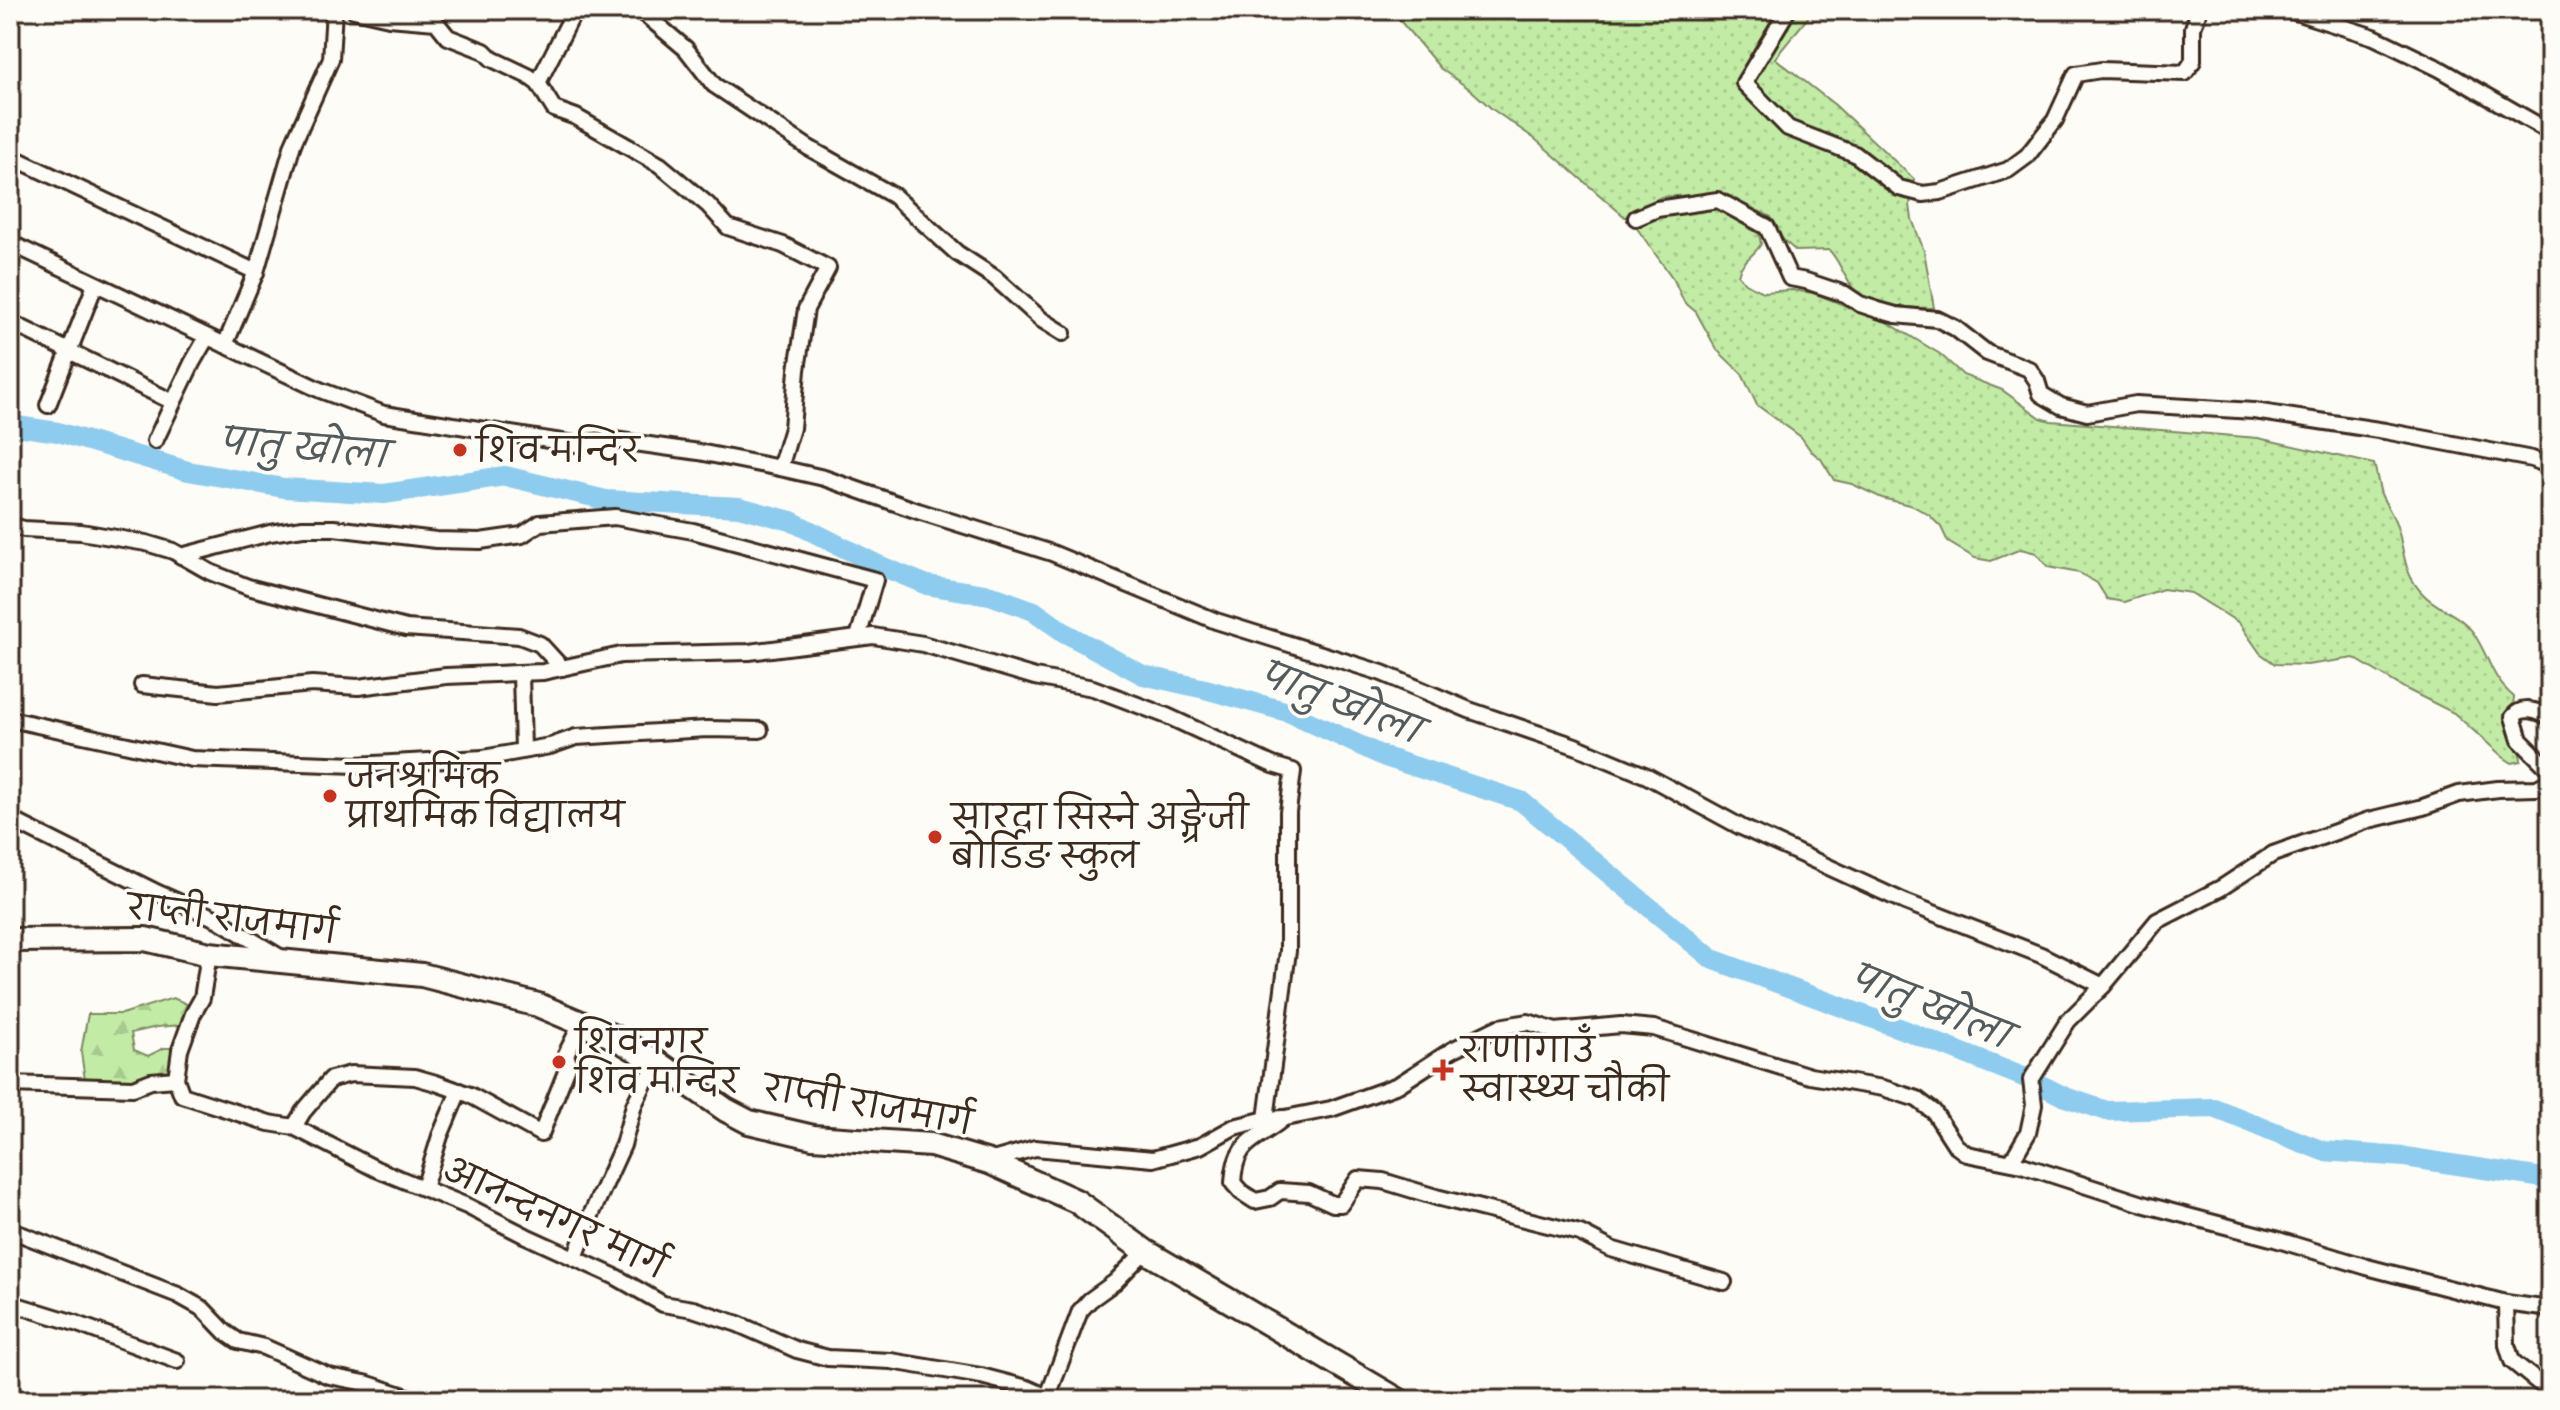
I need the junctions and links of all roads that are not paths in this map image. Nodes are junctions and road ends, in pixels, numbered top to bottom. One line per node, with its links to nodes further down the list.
1 (334, 10): 13 (street)
2 (354, 10): 8 (street)
3 (575, 10): 8 (street)
4 (640, 10): 16 (street)
5 (1788, 10): 6 (street)
6 (2199, 10)
7 (2289, 10): 9 (street)
8 (538, 83): 24 (street)
9 (2550, 132)
10 (10, 156): 13 (street)
11 (1636, 218): 23 (street)
12 (10, 243): 14 (street)
13 (256, 272): 18 (street)
14 (95, 285): 17 (street); 19 (street)
15 (11, 325): 19 (street)
16 (1063, 333)
17 (207, 337): 18 (street); 20 (street)
18 (225, 345): 24 (street)
19 (67, 352): 20 (street); 21 (street)
20 (173, 402): 22 (street)
21 (48, 405)
22 (155, 441)
23 (2550, 466)
24 (780, 468): 41 (street)
25 (10, 525): 26 (street)
26 (181, 556): 27 (street); 28 (street)
27 (858, 637): 28 (street); 48 (street)
28 (562, 668): 29 (street)
29 (521, 673): 30 (street); 34 (street)
30 (142, 685)
31 (2550, 718): 35 (street)
32 (10, 719): 34 (street)
33 (760, 730): 34 (street)
34 (523, 750)
35 (2550, 770)
36 (2550, 781): 41 (street)
37 (10, 819): 40 (street)
38 (10, 940): 39 (main road, राप्ती राजमार्ग)
39 (209, 954): 40 (main road, राप्ती राजमार्ग); 44 (street)
40 (288, 962): 42 (main road, राप्ती राजमार्ग)
41 (2103, 986): 51 (street)
42 (582, 1022): 43 (main road, राप्ती राजमार्ग); 46 (street)
43 (660, 1064): 50 (main road, राप्ती राजमार्ग); 55 (street)
44 (176, 1079): 45 (street); 49 (street, आनन्दनगर मार्ग)
45 (10, 1084)
46 (459, 1091): 49 (street); 52 (street)
47 (1285, 1118): 48 (street); 51 (street); 56 (street)
48 (1266, 1119): 50 (street)
49 (294, 1127): 52 (street, आनन्दनगर मार्ग)
50 (989, 1162): 54 (main road, राप्ती राजमार्ग)
51 (2011, 1162): 58 (street)
52 (424, 1188): 55 (street, आनन्दनगर मार्ग)
53 (10, 1230): 63 (street)
54 (1145, 1251): 62 (street); 64 (main road, राप्ती राजमार्ग)
55 (575, 1258): 62 (street, आनन्दनगर मार्ग)
56 (1724, 1282)
57 (10, 1303): 60 (street)
58 (2506, 1303): 59 (street); 61 (street)
59 (2550, 1309)
60 (177, 1361)
61 (2550, 1392)
62 (1051, 1398)
63 (417, 1400)
64 (1398, 1400)

